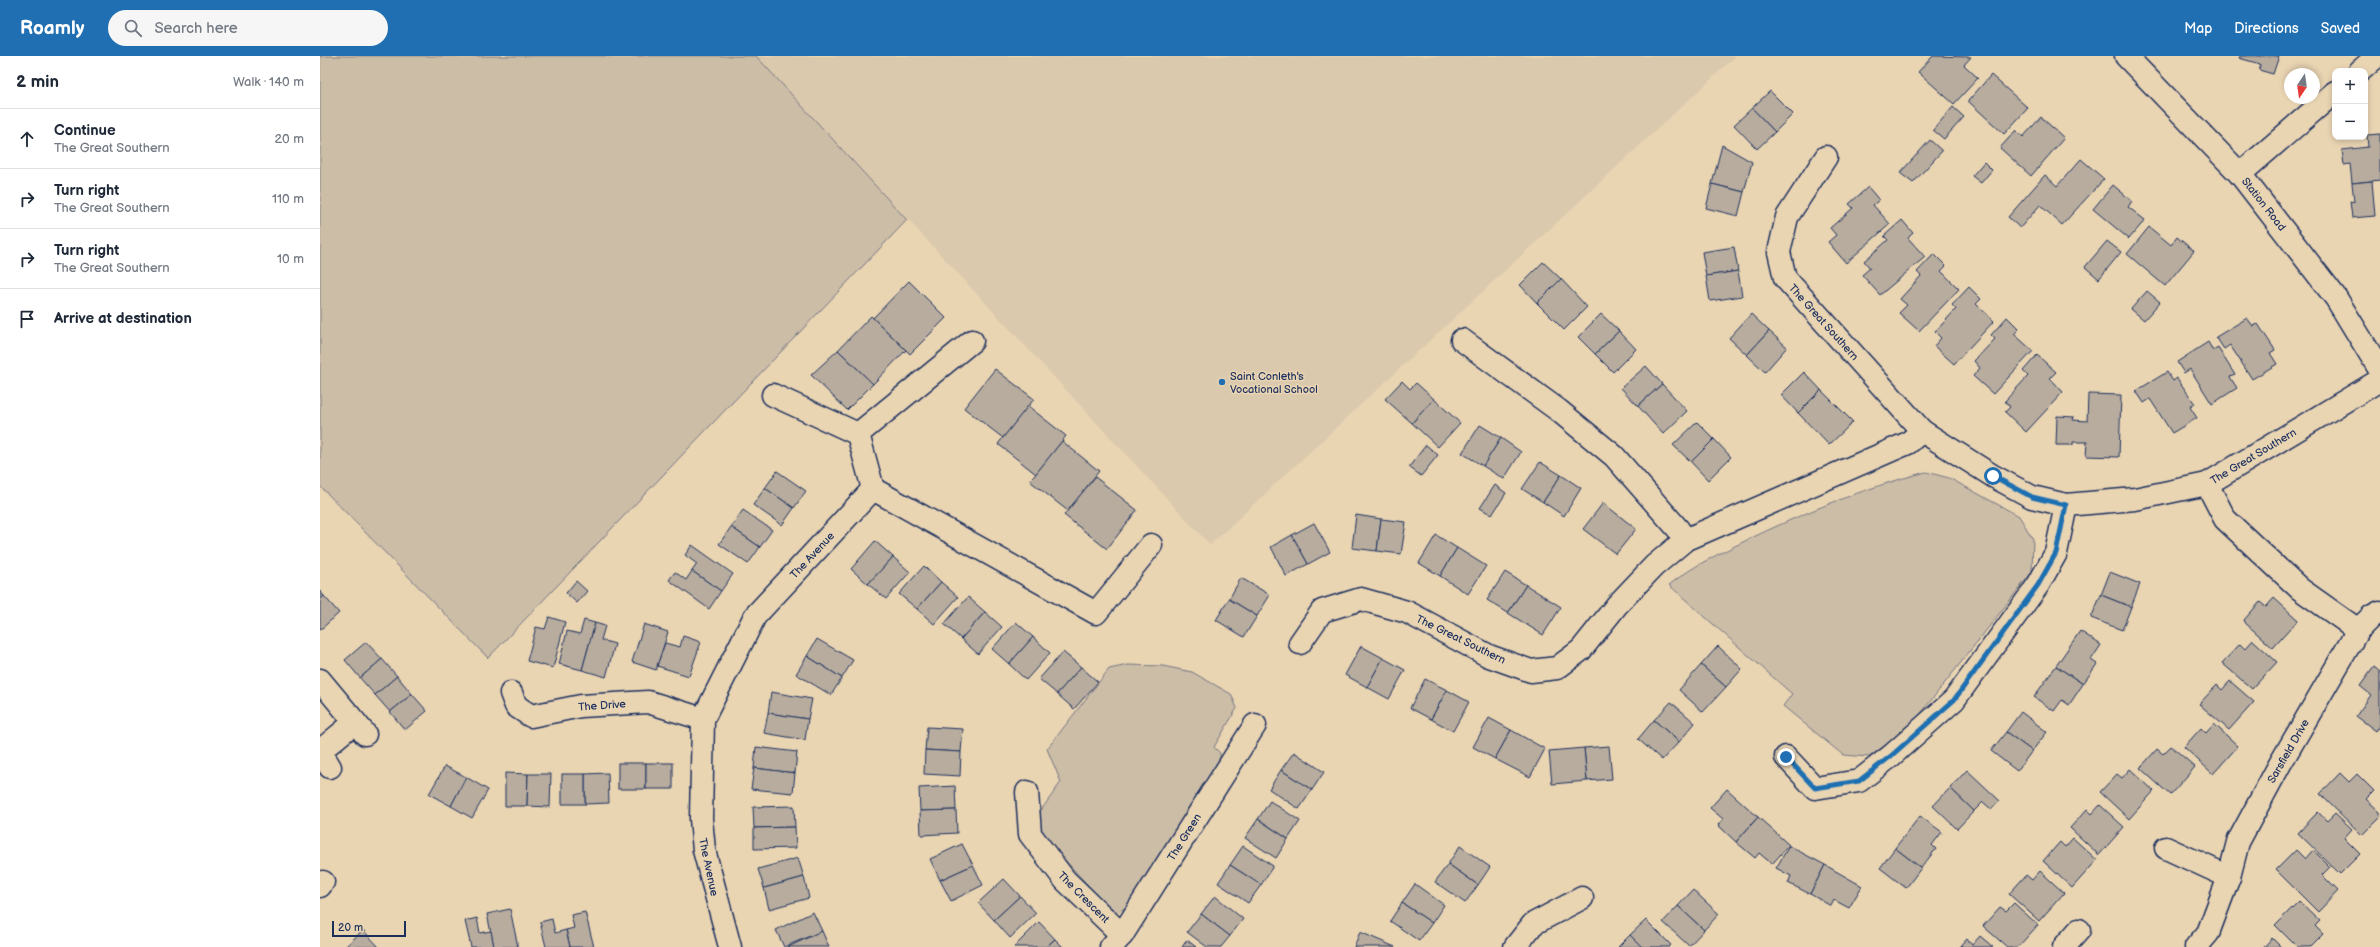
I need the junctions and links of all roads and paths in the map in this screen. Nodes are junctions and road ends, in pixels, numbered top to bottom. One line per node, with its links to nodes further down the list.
1 (2126, 56): 6 (street, Station Road)
2 (2377, 56): 3 (street)
3 (2363, 68)
4 (2332, 95): 6 (street)
5 (1826, 157): 12 (street, The Great Southern)
6 (2240, 174): 9 (street, Station Road)
7 (1462, 340): 17 (street)
8 (972, 341): 13 (street)
9 (2380, 370)
10 (2380, 380): 14 (street, The Great Southern)
11 (773, 395): 13 (street)
12 (1922, 431): 16 (street, The Great Southern); 17 (street, The Great Southern)
13 (858, 434): 15 (street)
14 (2208, 484): 16 (street, The Great Southern); 20 (street)
15 (873, 489): 18 (street); 24 (street, The Avenue)
16 (2066, 505): 27 (street)
17 (1685, 540): 21 (street, The Great Southern)
18 (1151, 545)
19 (2380, 612): 20 (street, Sarsfield Drive)
20 (2358, 630): 30 (street, Sarsfield Drive)
21 (1300, 643)
22 (320, 680): 26 (street)
23 (511, 693): 24 (street, The Drive)
24 (703, 719): 34 (street, The Avenue)
25 (1255, 725): 33 (street, The Green)
26 (324, 756)
27 (1786, 757)
28 (1027, 792): 33 (street, The Crescent)
29 (2166, 848): 30 (street)
30 (2229, 877): 37 (street, Sarsfield Drive)
31 (1582, 898): 35 (street)
32 (2079, 930): 36 (street)
33 (1117, 941)
34 (730, 947)
35 (1515, 947)
36 (2064, 947)
37 (2196, 947)

